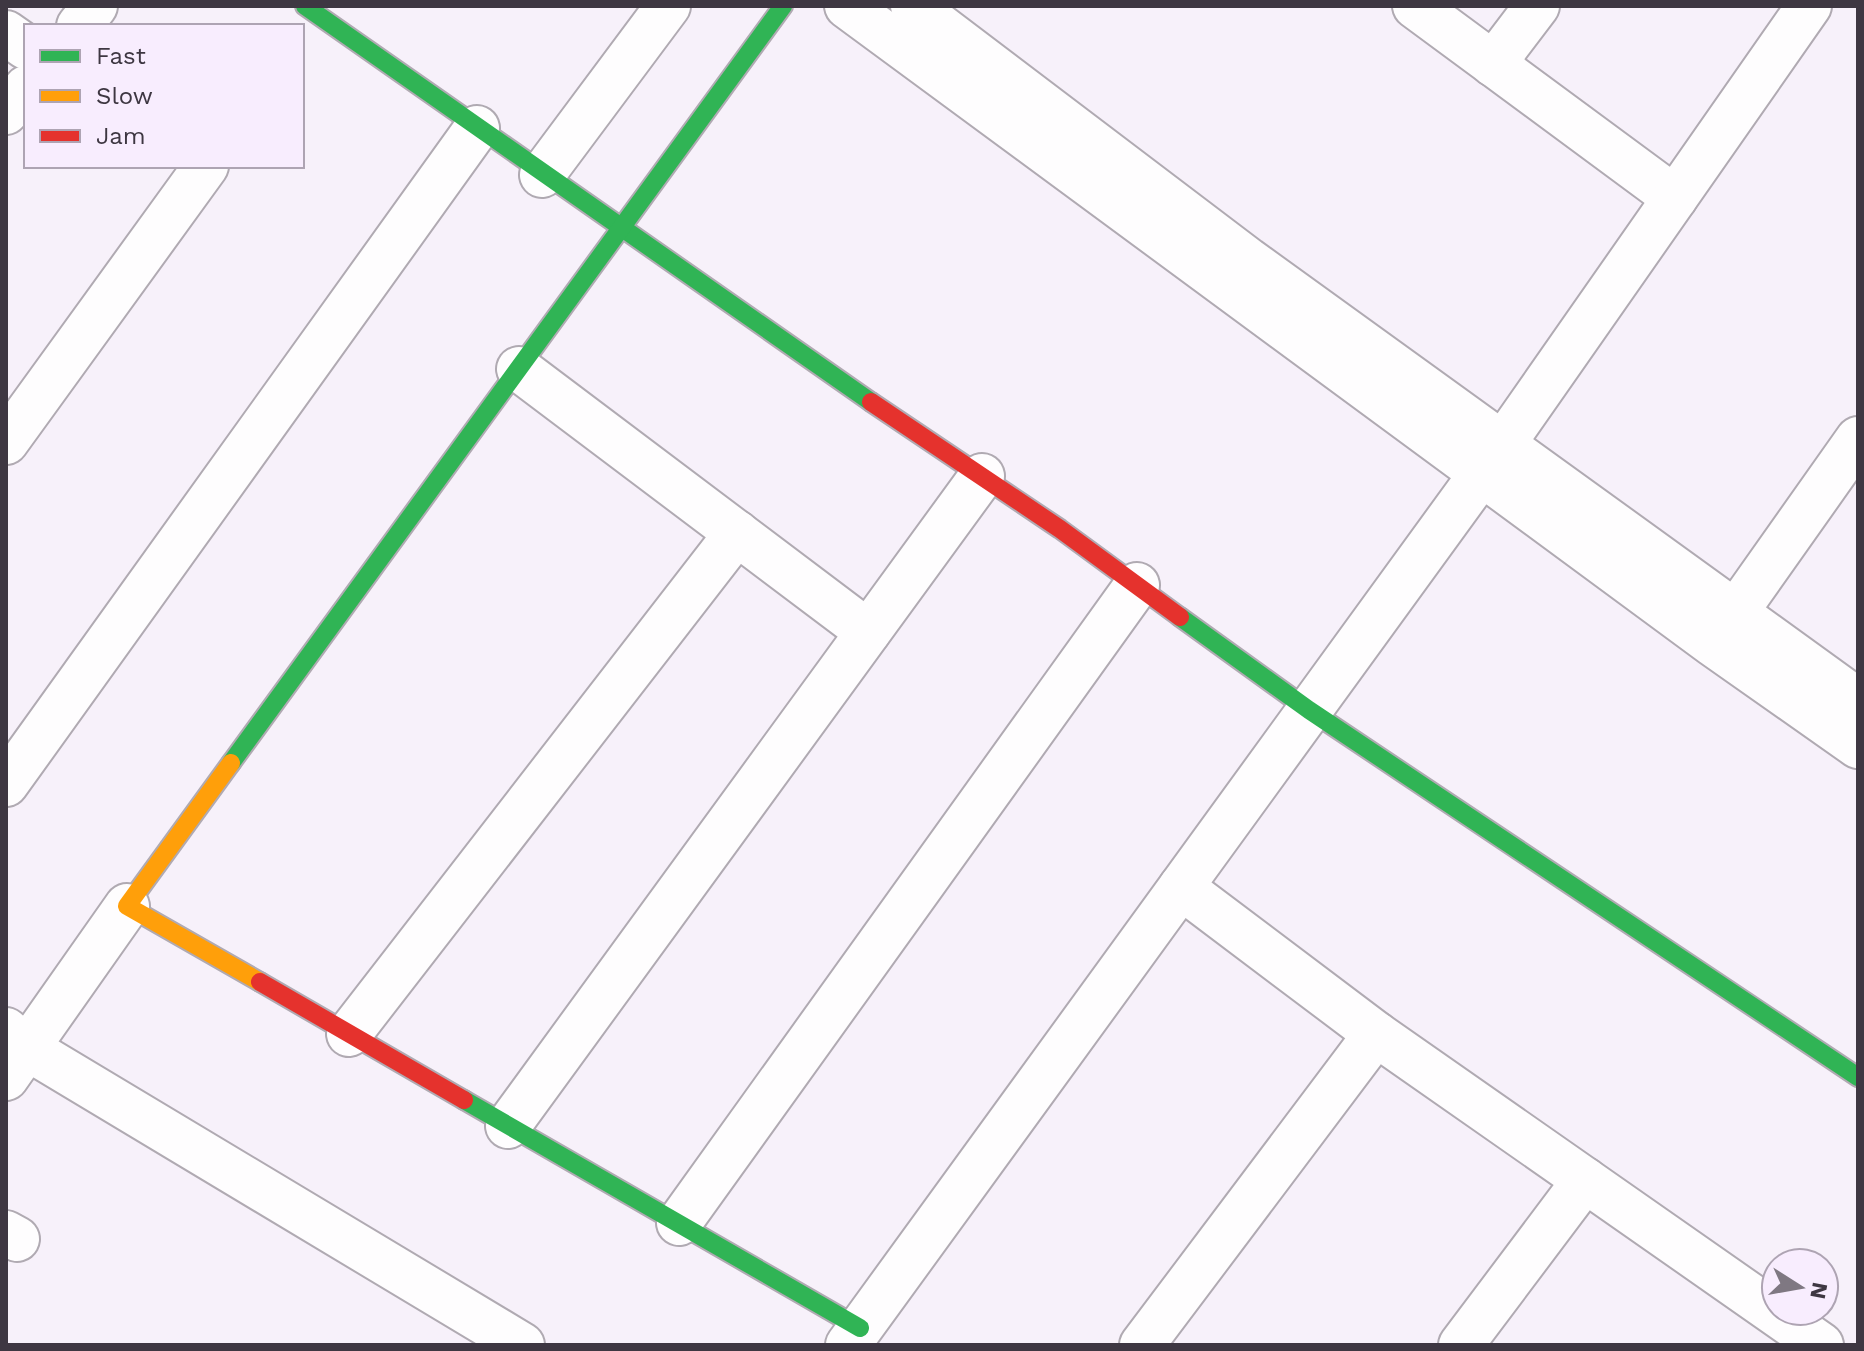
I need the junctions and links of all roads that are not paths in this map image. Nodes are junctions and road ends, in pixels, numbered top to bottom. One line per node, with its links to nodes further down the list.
1 (95, 6): 10 (street)
2 (668, 6): 18 (street)
3 (783, 6): 20 (street)
4 (847, 6): 24 (street)
5 (913, 6): 24 (street)
6 (1415, 6): 13 (street)
7 (1537, 6): 13 (street)
8 (1809, 6): 19 (street)
9 (308, 18): 16 (street)
10 (81, 24)
11 (6, 33): 12 (street)
12 (24, 46)
13 (1493, 64): 19 (street)
14 (24, 90): 15 (street)
15 (6, 112)
16 (477, 128): 18 (street); 33 (street)
17 (205, 168): 23 (street)
18 (542, 175): 20 (street)
19 (1675, 198): 24 (street)
20 (620, 229): 21 (street); 25 (street)
21 (519, 369): 26 (street); 35 (street)
22 (1858, 439): 28 (street)
23 (6, 442)
24 (1493, 458): 28 (street); 31 (street); 32 (street)
25 (982, 476): 27 (street); 29 (street)
26 (737, 533): 29 (street); 36 (street)
27 (1137, 585): 31 (street); 42 (street)
28 (1735, 613): 30 (street)
29 (868, 632): 40 (street)
30 (1858, 701)
31 (1309, 710): 34 (street); 39 (street)
32 (1858, 746)
33 (6, 784)
34 (1181, 887): 37 (street); 43 (street)
35 (127, 906): 36 (street); 38 (street)
36 (349, 1034): 40 (street)
37 (1376, 1034): 41 (street); 46 (street)
38 (13, 1052): 45 (street)
39 (1858, 1077)
40 (508, 1126): 42 (street)
41 (1585, 1180): 44 (street); 47 (street)
42 (679, 1223): 43 (street)
43 (854, 1336)
44 (1802, 1340)
45 (522, 1345)
46 (1142, 1345)
47 (1461, 1345)

